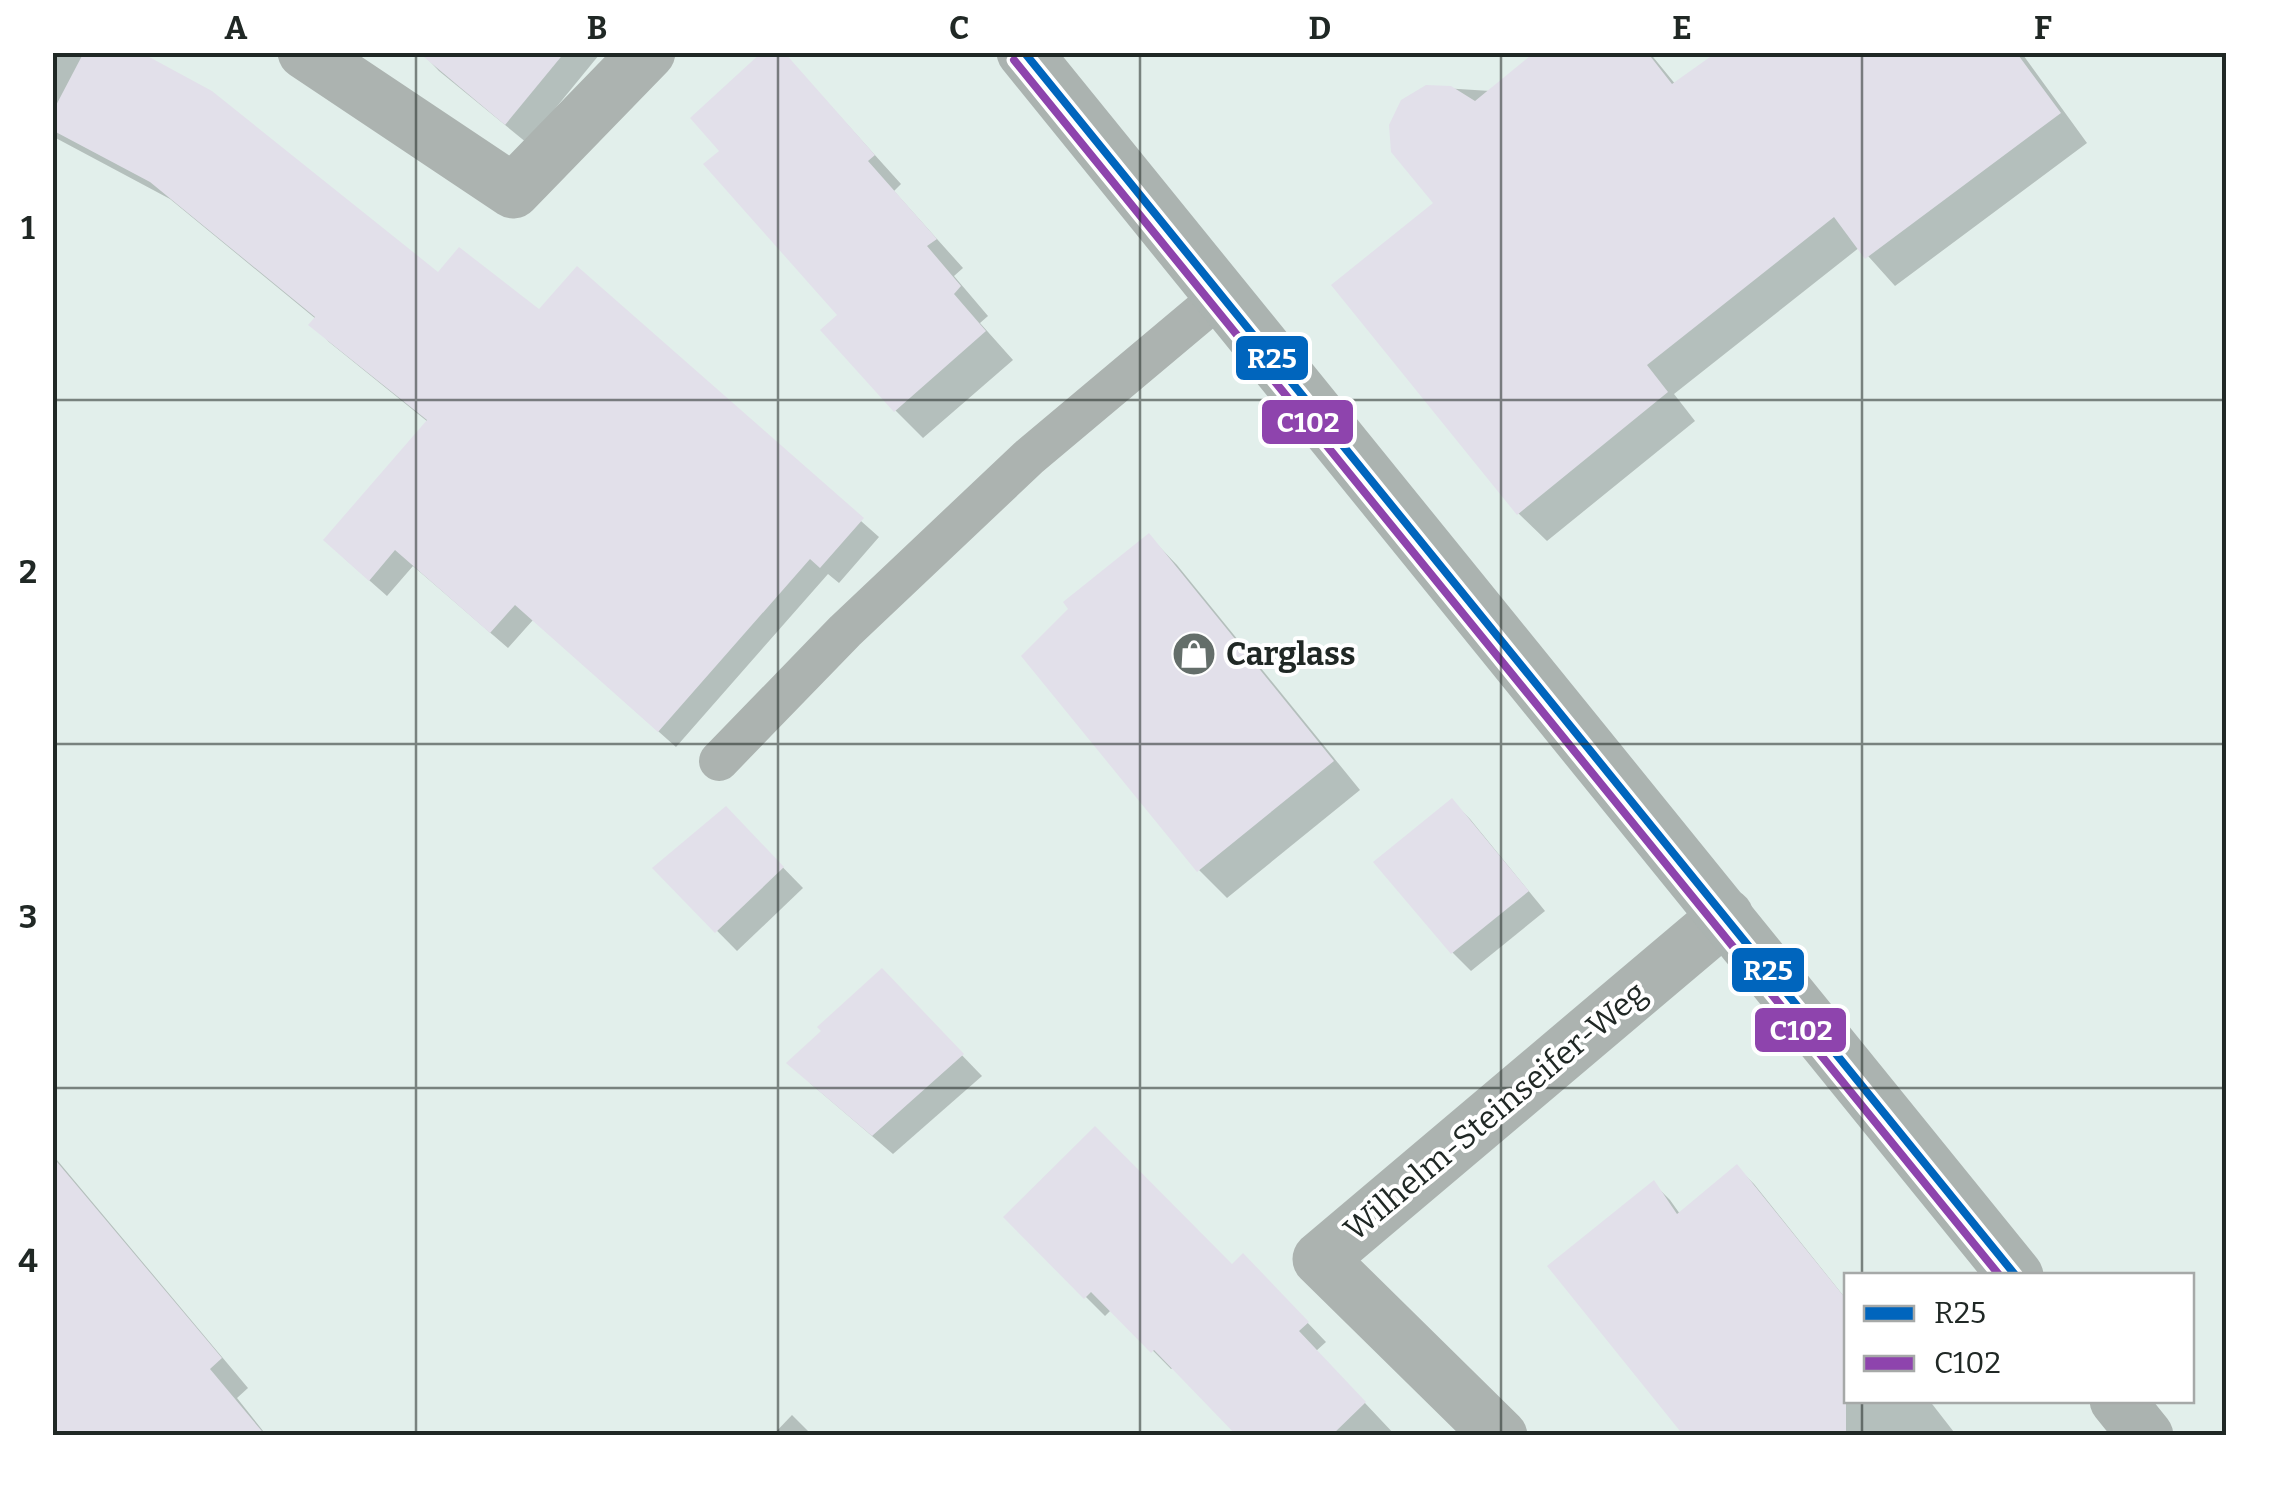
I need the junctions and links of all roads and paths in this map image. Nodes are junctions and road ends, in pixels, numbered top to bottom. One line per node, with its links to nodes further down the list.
1 (305, 52): 2 (street)
2 (648, 52)
3 (1024, 52): 4 (main road)
4 (1222, 295): 5 (lane); 6 (main road)
5 (718, 760)
6 (1726, 916): 7 (main road); 9 (street, Wilhelm-Steinseifer-Weg)
7 (2014, 1273)
8 (2119, 1403): 10 (main road)
9 (1500, 1436)
10 (2146, 1436)

